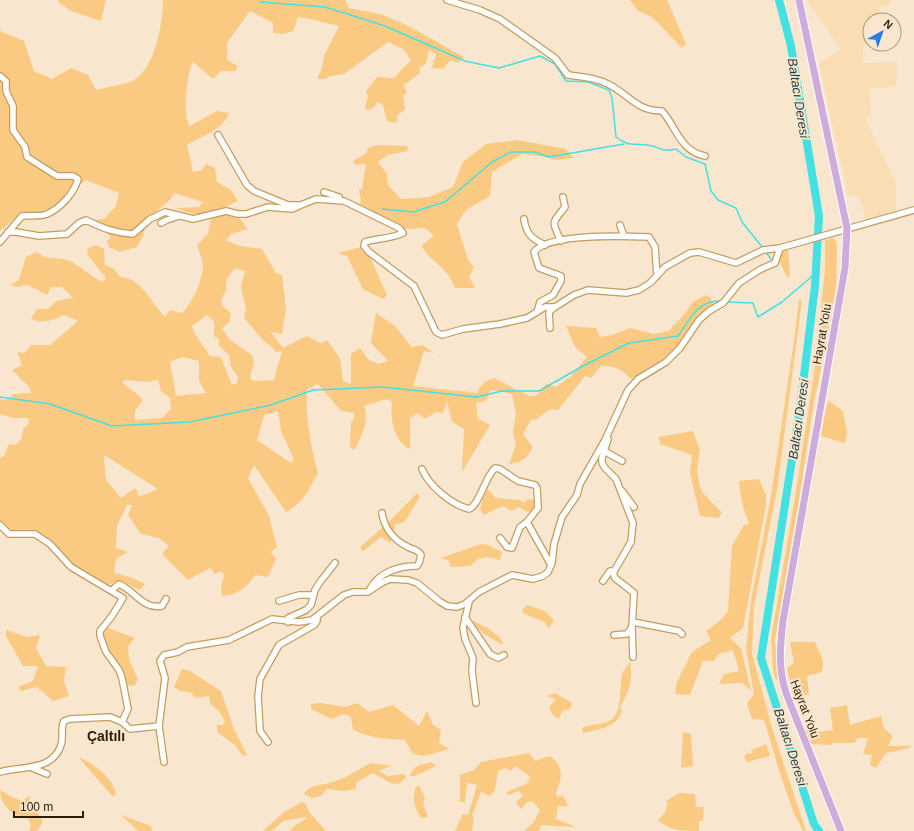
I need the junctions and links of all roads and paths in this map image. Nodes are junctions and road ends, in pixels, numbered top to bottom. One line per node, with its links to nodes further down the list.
1 (447, 0): 5 (street)
2 (799, 0): 15 (main road, Hayrat Yolu)
3 (0, 76): 16 (street)
4 (218, 135): 9 (street)
5 (705, 156)
6 (324, 192): 8 (street)
7 (564, 197): 18 (street)
8 (344, 201): 9 (street); 24 (street)
9 (301, 205): 11 (street)
10 (914, 210): 15 (street)
11 (182, 216): 13 (street); 16 (street)
12 (524, 219): 20 (street)
13 (161, 223)
14 (620, 226): 17 (street)
15 (847, 228): 21 (street); 64 (main road, Hayrat Yolu)
16 (8, 232): 19 (street)
17 (624, 236): 18 (street); 22 (street)
18 (561, 241): 20 (street)
19 (0, 242)
20 (545, 245): 24 (street)
21 (780, 248): 22 (street); 26 (street)
22 (657, 276): 23 (street)
23 (555, 307): 24 (street); 25 (street)
24 (537, 313)
25 (550, 328)
26 (615, 418): 27 (street); 37 (street)
27 (604, 451): 28 (street); 30 (street)
28 (622, 461)
29 (422, 469): 33 (street)
30 (619, 487): 31 (street); 38 (street)
31 (634, 507)
32 (382, 513): 41 (street)
33 (527, 522): 35 (street); 37 (street)
34 (0, 525): 40 (street)
35 (500, 538)
36 (334, 563): 42 (street)
37 (551, 565): 45 (street)
38 (614, 572): 39 (street); 49 (street)
39 (603, 581)
40 (112, 590): 43 (street); 57 (street)
41 (368, 592): 45 (street); 46 (street)
42 (313, 596): 44 (street); 48 (street)
43 (166, 599)
44 (279, 601)
45 (469, 602): 47 (street)
46 (317, 617): 48 (street); 59 (street)
47 (465, 617): 54 (street); 56 (street)
48 (288, 622): 52 (street)
49 (632, 624): 50 (street); 51 (street); 55 (street)
50 (682, 634)
51 (614, 635)
52 (229, 640): 53 (street); 58 (street)
53 (224, 646)
54 (504, 655)
55 (633, 658)
56 (476, 703)
57 (122, 722): 58 (street); 61 (street)
58 (159, 726): 60 (street)
59 (268, 742)
60 (164, 762)
61 (30, 766): 62 (street); 63 (street)
62 (0, 772)
63 (47, 774)
64 (841, 831)

